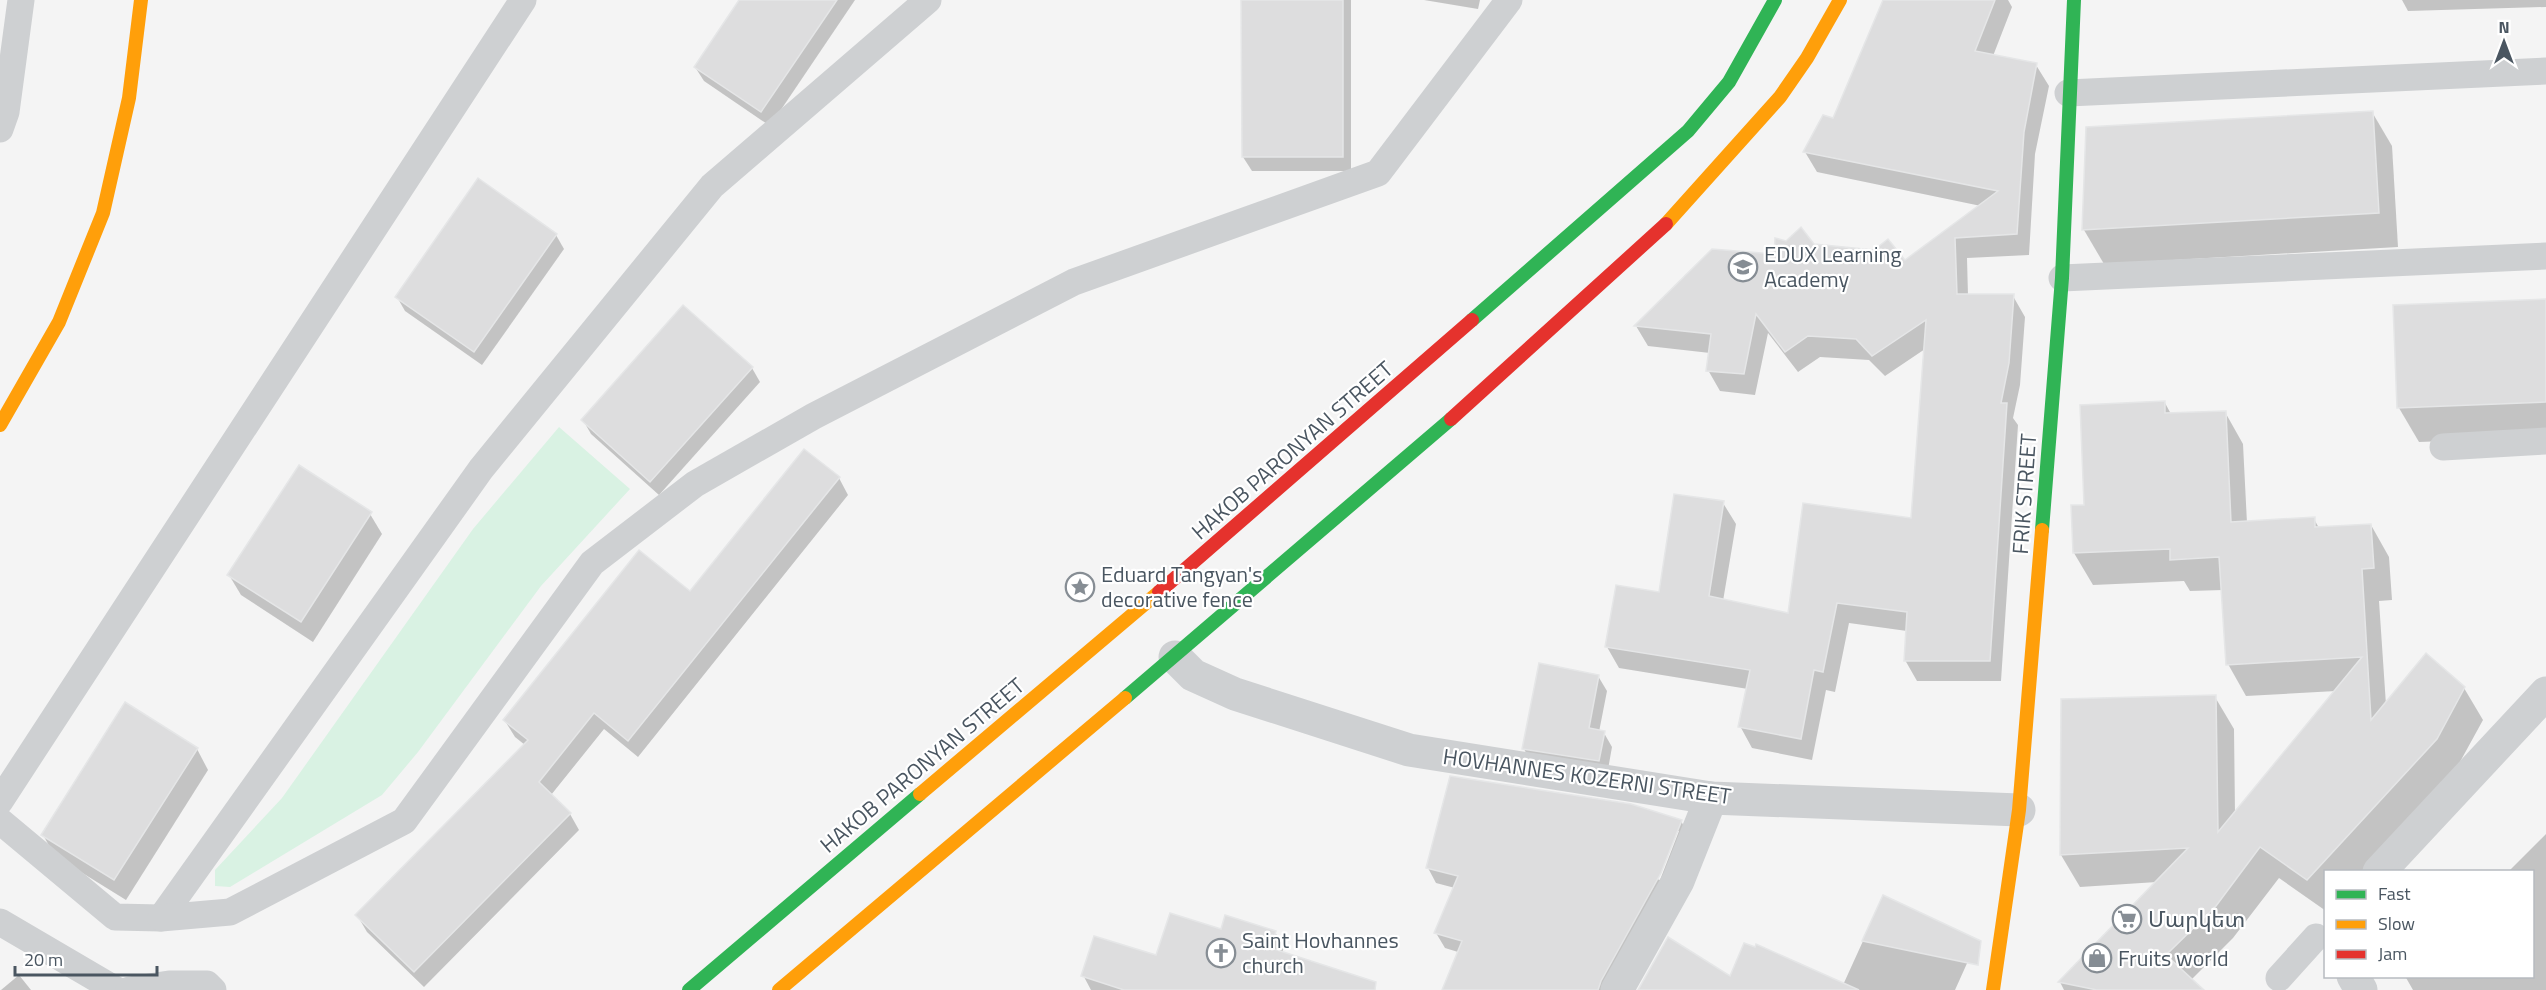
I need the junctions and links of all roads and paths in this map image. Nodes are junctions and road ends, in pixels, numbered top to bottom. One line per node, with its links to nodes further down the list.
1 (21, 0): 11 (lane)
2 (141, 0): 14 (main road)
3 (523, 0): 20 (lane)
4 (928, 0): 24 (lane)
5 (1509, 0): 24 (lane)
6 (1775, 0): 31 (main road, HAKOB PARONYAN STREET)
7 (1840, 0): 17 (main road)
8 (2074, 0): 10 (main road, FRIK STREET)
9 (2546, 71): 10 (lane)
10 (2068, 93): 13 (main road, FRIK STREET)
11 (0, 129)
12 (2546, 256): 13 (lane)
13 (2062, 278): 21 (main road, FRIK STREET)
14 (0, 426)
15 (2546, 441): 16 (lane)
16 (2443, 447)
17 (1175, 657): 19 (street, HOVHANNES KOZERNI STREET); 32 (main road)
18 (2546, 693): 23 (street)
19 (1710, 798): 21 (street, HOVHANNES KOZERNI STREET); 33 (street)
20 (0, 801)
21 (2019, 810): 34 (main road, FRIK STREET)
22 (0, 821): 24 (lane)
23 (2381, 870)
24 (161, 918)
25 (0, 922): 28 (lane)
26 (2315, 937): 27 (lane)
27 (2279, 978)
28 (116, 990)
29 (129, 990): 30 (lane)
30 (213, 990)
31 (688, 990)
32 (779, 990)
33 (1617, 990)
34 (1993, 990)

